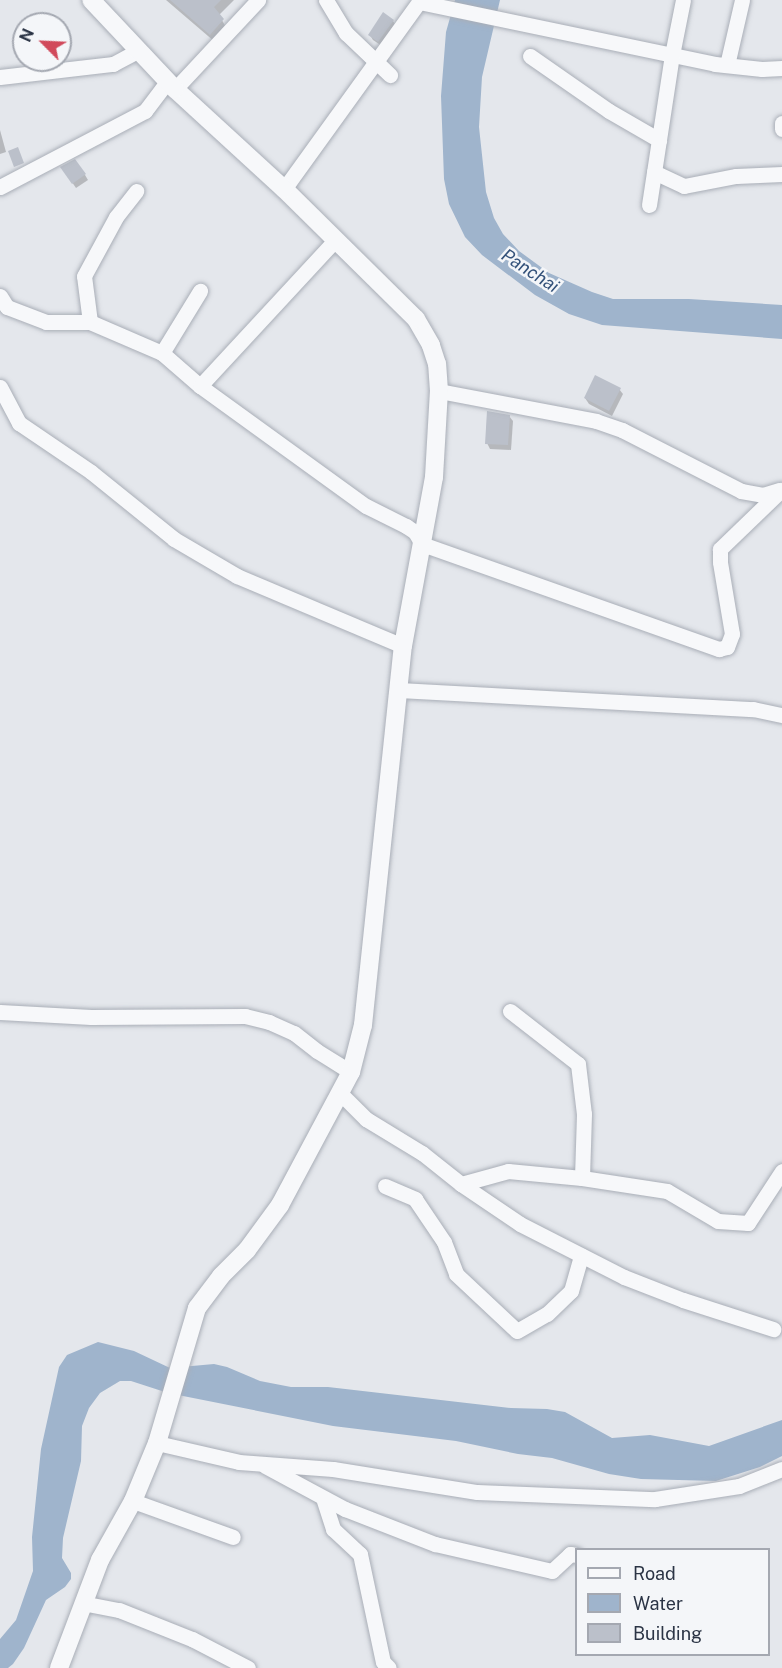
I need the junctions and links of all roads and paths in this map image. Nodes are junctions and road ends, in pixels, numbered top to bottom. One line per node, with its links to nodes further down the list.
1 (258, 0): 14 (street)
2 (326, 0): 9 (street)
3 (683, 0): 7 (street)
4 (742, 0): 10 (street)
5 (93, 1): 6 (street)
6 (139, 50): 13 (street); 14 (street)
7 (672, 55): 9 (street); 10 (street); 17 (street)
8 (530, 56): 17 (street)
9 (375, 60): 12 (street); 21 (street)
10 (727, 65): 11 (street)
11 (782, 68)
12 (390, 75)
13 (0, 77)
14 (172, 85): 20 (street); 21 (street)
15 (782, 123): 16 (street)
16 (782, 129)
17 (659, 140): 18 (street)
18 (654, 172): 19 (street); 23 (street)
19 (782, 174)
20 (0, 187)
21 (284, 189): 24 (street)
22 (136, 191): 27 (street)
23 (650, 205)
24 (336, 239): 29 (street); 31 (street)
25 (200, 291): 28 (street)
26 (0, 296): 27 (street)
27 (90, 322): 28 (street)
28 (162, 353): 29 (street)
29 (200, 386): 33 (street)
30 (0, 387): 34 (street)
31 (439, 392): 32 (street); 33 (street)
32 (782, 489): 33 (street)
33 (422, 544): 34 (street)
34 (403, 646): 35 (street)
35 (399, 690): 36 (street); 39 (street)
36 (782, 715)
37 (510, 1011): 42 (street)
38 (0, 1012): 39 (street)
39 (351, 1072): 40 (street)
40 (340, 1093): 43 (street); 47 (street)
41 (782, 1171): 42 (street)
42 (582, 1178): 43 (street)
43 (461, 1184): 45 (street)
44 (385, 1186): 45 (street)
45 (581, 1255): 46 (street)
46 (773, 1329)
47 (158, 1443): 48 (street); 51 (street)
48 (260, 1464): 49 (street); 50 (street)
49 (782, 1469)
50 (323, 1498): 53 (street); 57 (street)
51 (133, 1501): 52 (street); 54 (street)
52 (233, 1537)
53 (575, 1555)
54 (82, 1603): 55 (street); 56 (street)
55 (58, 1668)
56 (248, 1668)
57 (389, 1668)

